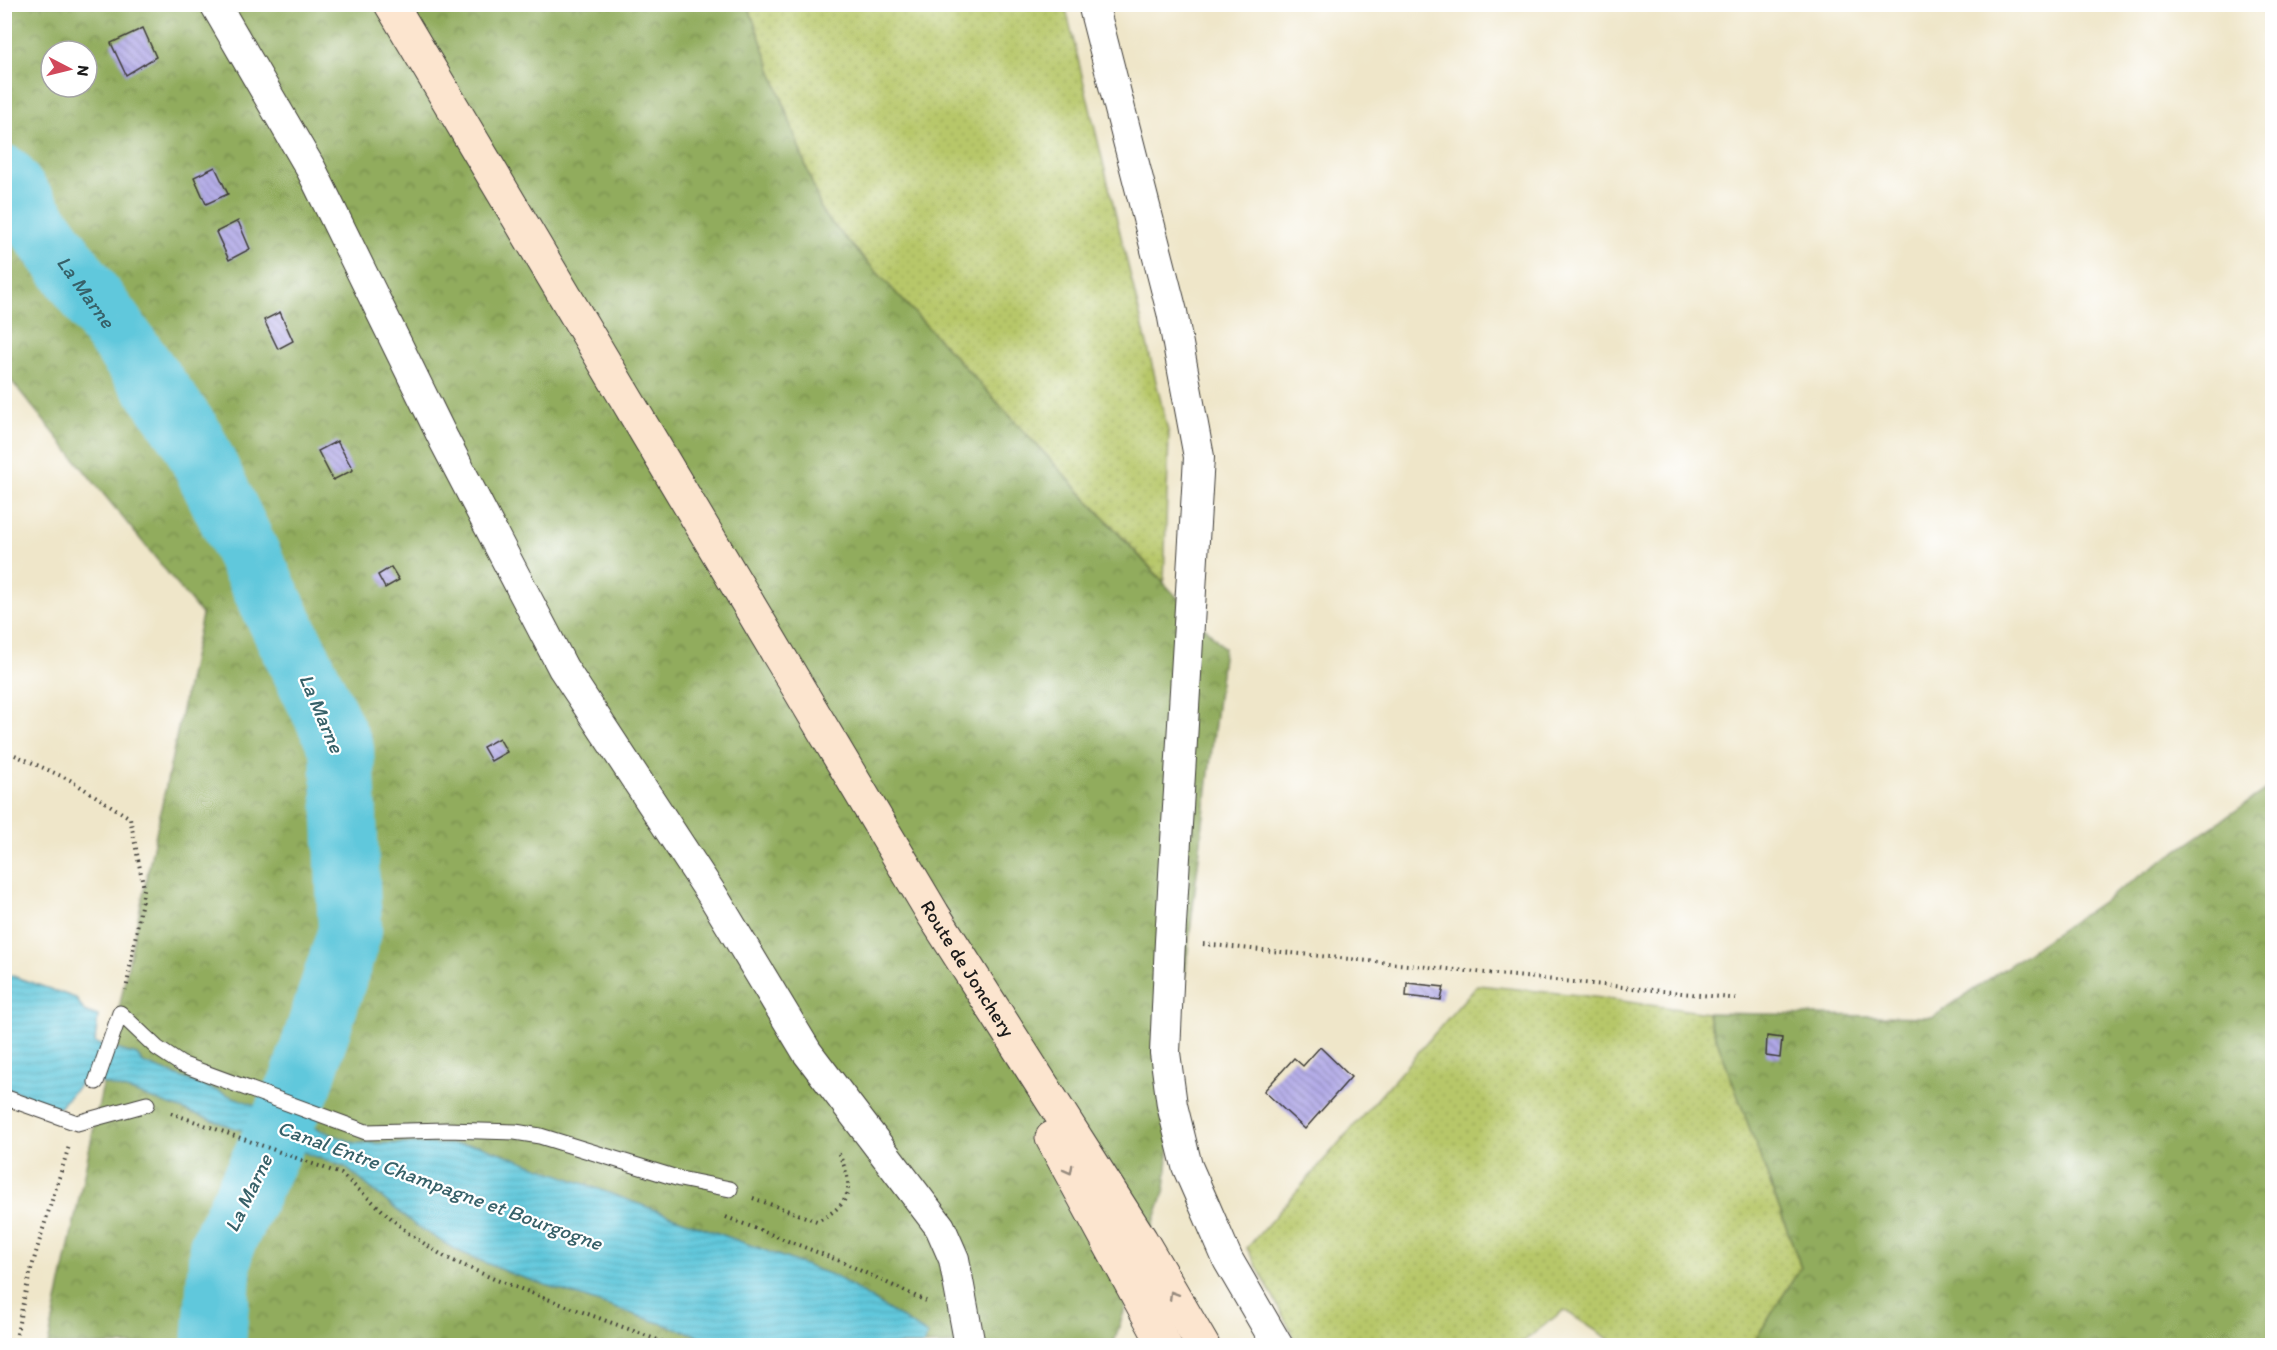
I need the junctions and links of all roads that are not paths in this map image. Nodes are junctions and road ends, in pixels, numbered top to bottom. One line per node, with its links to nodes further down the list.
1 (215, 4): 9 (street)
2 (391, 4): 4 (main road)
3 (1093, 4): 12 (street)
4 (933, 914): 10 (main road, Route de Jonchery, one-way to 10); 11 (main road, Route de Jonchery, one-way to 4)
5 (96, 1082): 8 (lane)
6 (4, 1097): 7 (lane)
7 (147, 1104)
8 (730, 1189)
9 (970, 1346)
10 (1165, 1346)
11 (1203, 1346)
12 (1278, 1346)

